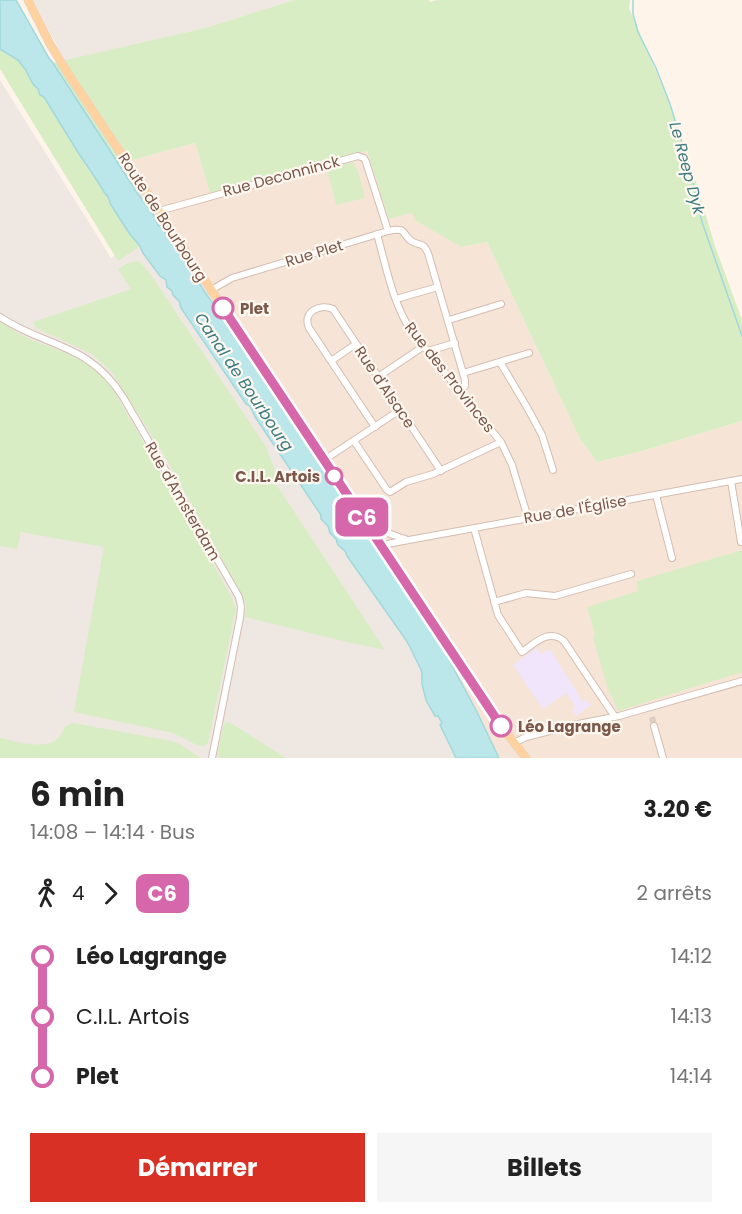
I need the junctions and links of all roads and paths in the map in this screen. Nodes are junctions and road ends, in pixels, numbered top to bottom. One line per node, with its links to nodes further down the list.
1 (28, 0): 2 (main road, Route de Bourbourg)
2 (159, 211): 3 (street, Rue Deconninck); 6 (main road, Route de Bourbourg)
3 (388, 231): 4 (street, Rue Plet); 5 (street)
4 (377, 234): 6 (street, Rue Plet); 7 (street, Rue des Provinces)
5 (438, 286): 7 (street); 10 (street)
6 (211, 290): 24 (main road, Route de Bourbourg)
7 (396, 299): 13 (street, Rue des Provinces)
8 (501, 304): 10 (street)
9 (0, 317): 45 (street, Rue d'Amsterdam)
10 (449, 320): 11 (street)
11 (455, 343): 13 (street); 17 (street)
12 (356, 344): 15 (street); 15 (street, Rue d'Alsace); 18 (street, Rue d'Alsace)
13 (426, 349): 18 (street); 19 (street, Rue des Provinces)
14 (529, 353): 16 (street)
15 (331, 361): 21 (street)
16 (500, 362): 17 (street); 25 (street)
17 (463, 373): 19 (street)
18 (378, 377): 20 (street, Rue d'Alsace)
19 (460, 392): 23 (street, Rue des Provinces)
20 (400, 410): 21 (street); 26 (street, Rue d'Alsace)
21 (375, 427): 22 (street)
22 (354, 441): 24 (street); 26 (street)
23 (501, 442): 26 (street); 30 (street, Rue des Provinces)
24 (324, 460): 32 (main road, Route de Bourbourg)
25 (553, 470)
26 (441, 471)
27 (742, 479): 28 (street, Rue de l'Église)
28 (731, 481): 29 (street, Rue de l'Église); 34 (street)
29 (656, 495): 30 (street, Rue de l'Église); 36 (street)
30 (528, 518): 31 (street, Rue de l'Église)
31 (474, 528): 33 (street, Rue de l'Église); 38 (street)
32 (373, 534): 33 (street, Rue de l'Église); 35 (main road, Route de Bourbourg)
33 (408, 540): 35 (street, Rue de l'Église)
34 (741, 542)
35 (381, 547): 44 (main road, Route de Bourbourg)
36 (672, 558)
37 (631, 574): 38 (street)
38 (494, 602): 41 (street)
39 (742, 681): 40 (street)
40 (650, 708): 41 (street); 42 (street)
41 (615, 717): 44 (street)
42 (652, 717)
43 (654, 726): 47 (street)
44 (514, 743): 46 (main road, Route de Bourbourg)
45 (213, 756)
46 (526, 758)
47 (663, 758)

